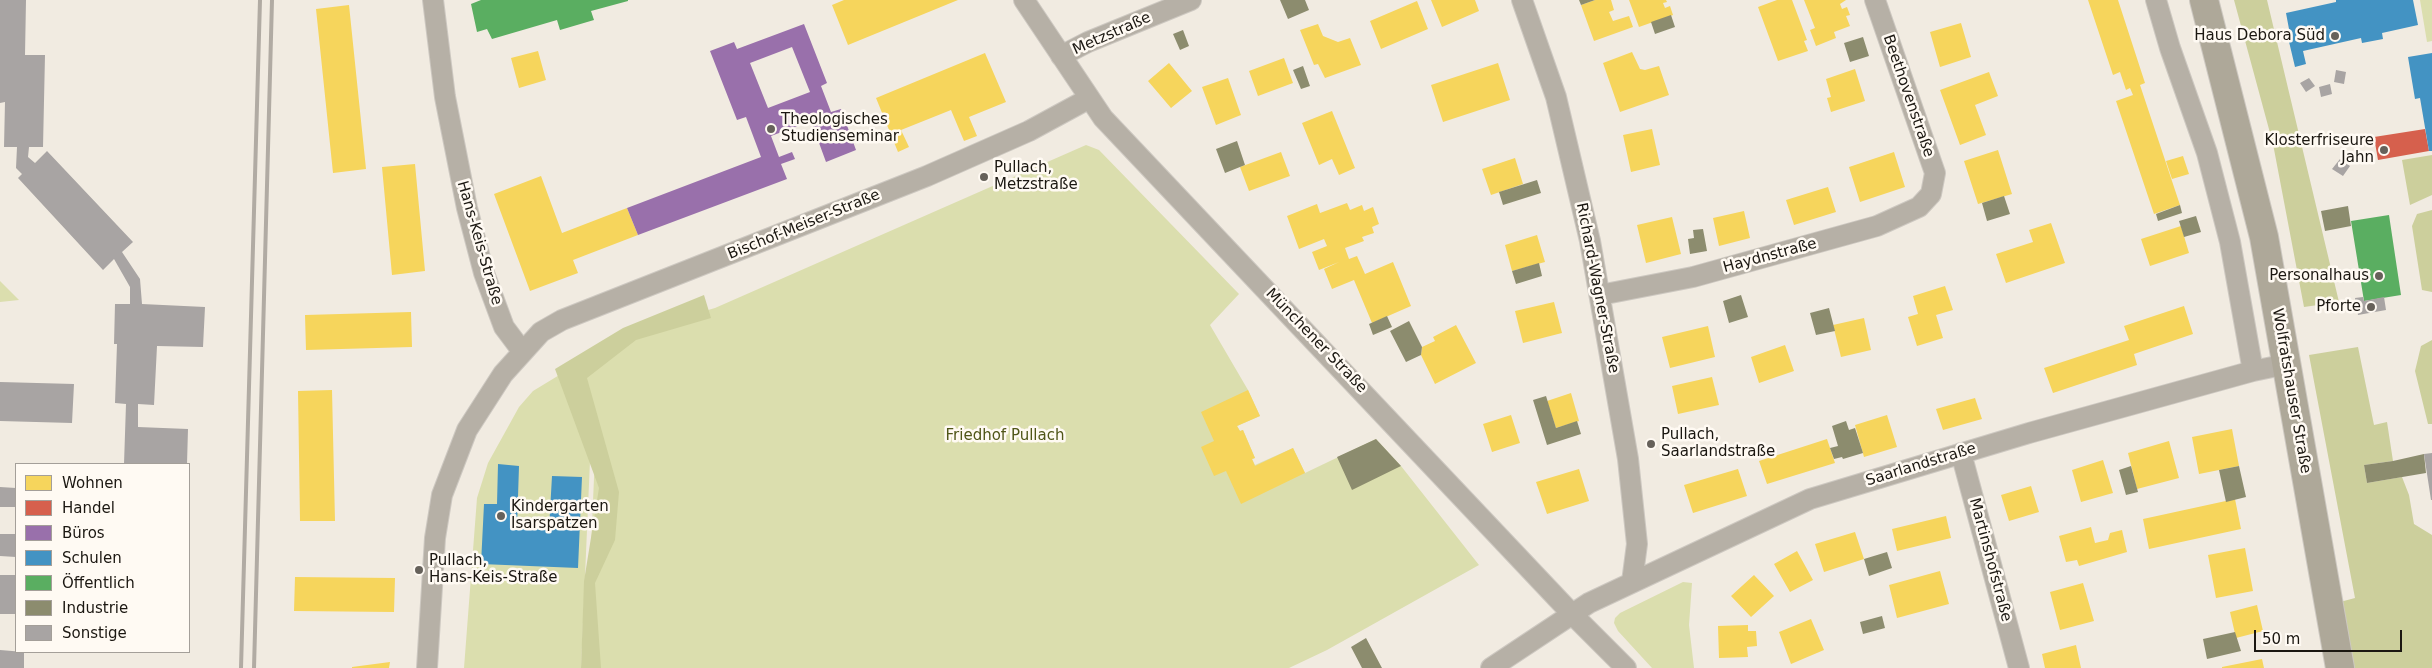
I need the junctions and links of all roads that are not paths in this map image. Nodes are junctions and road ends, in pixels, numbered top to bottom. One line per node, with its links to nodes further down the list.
1 (433, 0): 12 (street, Hans-Keis-Straße)
2 (1024, 0): 8 (street, Münchener Straße)
3 (1191, 0): 8 (street, Metzstraße)
4 (1522, 0): 11 (street, Richard-Wagner-Straße)
5 (1875, 0): 10 (street, Beethovenstraße)
6 (2156, 0): 14 (street)
7 (2204, 0): 13 (main road, Wolfratshauser Straße)
8 (1062, 56): 9 (street, Münchener Straße)
9 (1088, 99): 12 (street, Bischof-Meiser-Straße); 17 (street, Münchener Straße)
10 (1931, 194): 11 (street, Haydnstraße)
11 (1600, 296): 16 (street, Richard-Wagner-Straße)
12 (522, 351): 18 (street)
13 (2287, 364): 14 (street, Saarlandstraße); 22 (main road, Wolfratshauser Straße)
14 (2253, 371): 15 (street, Saarlandstraße)
15 (1961, 453): 16 (street, Saarlandstraße); 21 (street, Martinshofstraße)
16 (1632, 582): 17 (street, Saarlandstraße)
17 (1572, 614): 19 (street, Saarlandstraße); 20 (street, Münchener Straße)
18 (427, 668)
19 (1491, 668)
20 (1626, 668)
21 (2019, 668)
22 (2340, 668)

